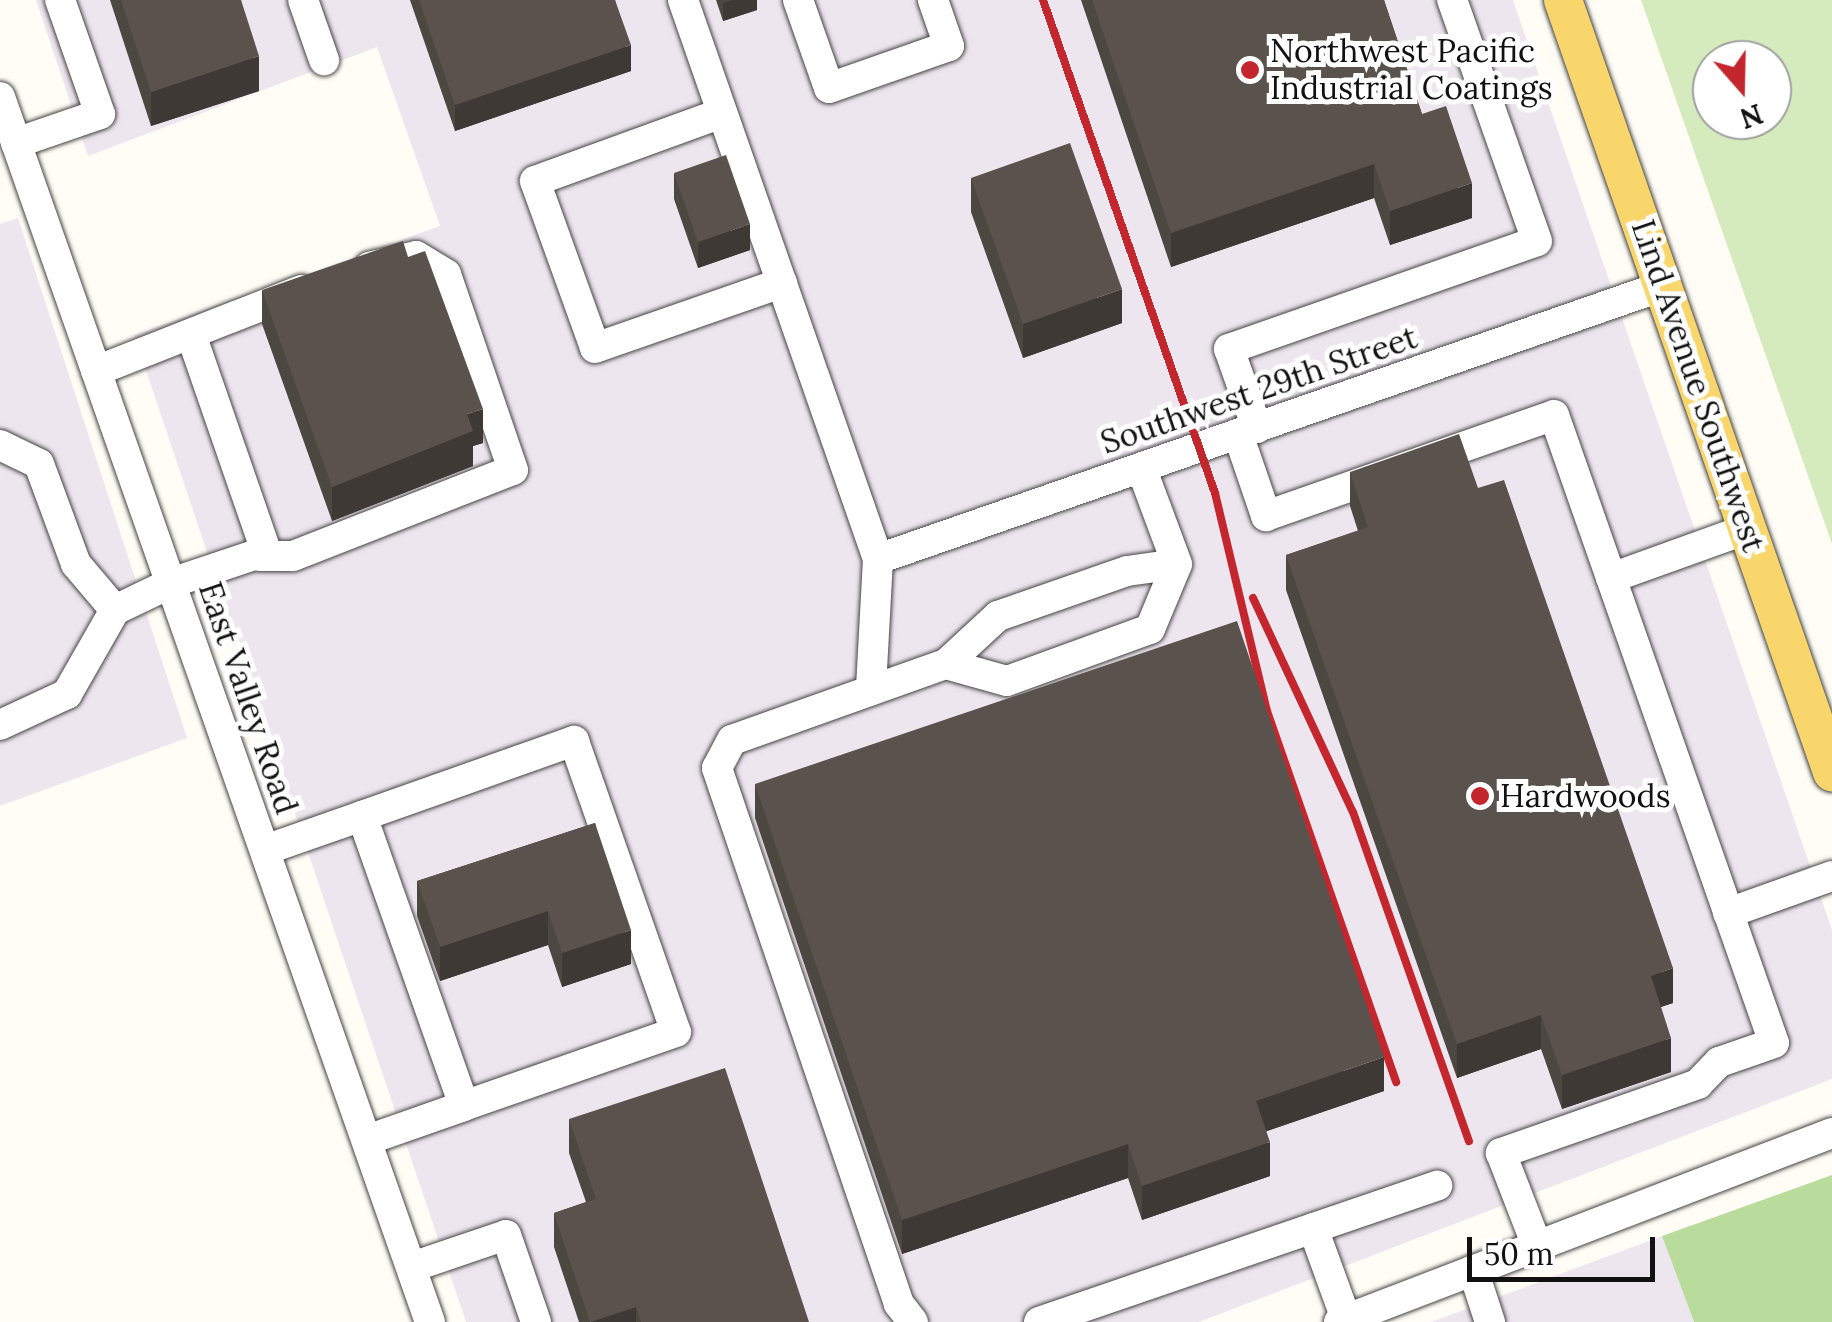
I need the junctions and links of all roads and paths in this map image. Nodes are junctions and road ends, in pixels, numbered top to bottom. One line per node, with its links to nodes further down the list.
1 (60, 0): 11 (street)
2 (303, 0): 8 (street)
3 (683, 0): 10 (street)
4 (798, 0): 5 (street)
5 (933, 0)
6 (1452, 0): 16 (street)
7 (1564, 0): 13 (main road, Lind Avenue Southwest)
8 (324, 60)
9 (0, 97): 11 (street, East Valley Road)
10 (722, 112): 12 (street); 12 (street)
11 (14, 163): 15 (street, East Valley Road)
12 (782, 283): 21 (street)
13 (1663, 286): 16 (street, Southwest 29th Street); 19 (main road, Lind Avenue Southwest)
14 (192, 337): 15 (street); 20 (street); 20 (street)
15 (96, 371): 24 (street, East Valley Road)
16 (1247, 431): 18 (street, Southwest 29th Street); 23 (street)
17 (0, 445): 25 (street)
18 (1142, 467): 21 (street, Southwest 29th Street); 22 (street)
19 (1748, 529): 23 (street); 29 (main road, Lind Avenue Southwest)
20 (259, 556): 24 (street)
21 (878, 559): 27 (street)
22 (1177, 564): 26 (street); 26 (street)
23 (1611, 578): 33 (street)
24 (171, 582): 25 (street); 31 (street, East Valley Road)
25 (115, 610): 28 (street)
26 (946, 664): 27 (street)
27 (871, 690): 45 (street)
28 (0, 725)
29 (1832, 772)
30 (362, 816): 31 (street); 34 (street); 34 (street)
31 (265, 850): 36 (street, East Valley Road)
32 (1832, 876): 33 (street)
33 (1728, 913): 39 (street)
34 (464, 1106): 36 (street)
35 (1832, 1134): 39 (street)
36 (367, 1140): 40 (street, East Valley Road)
37 (1437, 1186): 38 (street)
38 (1313, 1228): 42 (street); 46 (street)
39 (1537, 1246): 41 (street)
40 (412, 1267): 43 (street, East Valley Road); 44 (street)
41 (1473, 1270): 42 (street); 47 (street)
42 (1342, 1321)
43 (430, 1322)
44 (536, 1322)
45 (913, 1322)
46 (1038, 1322)
47 (1490, 1322)

